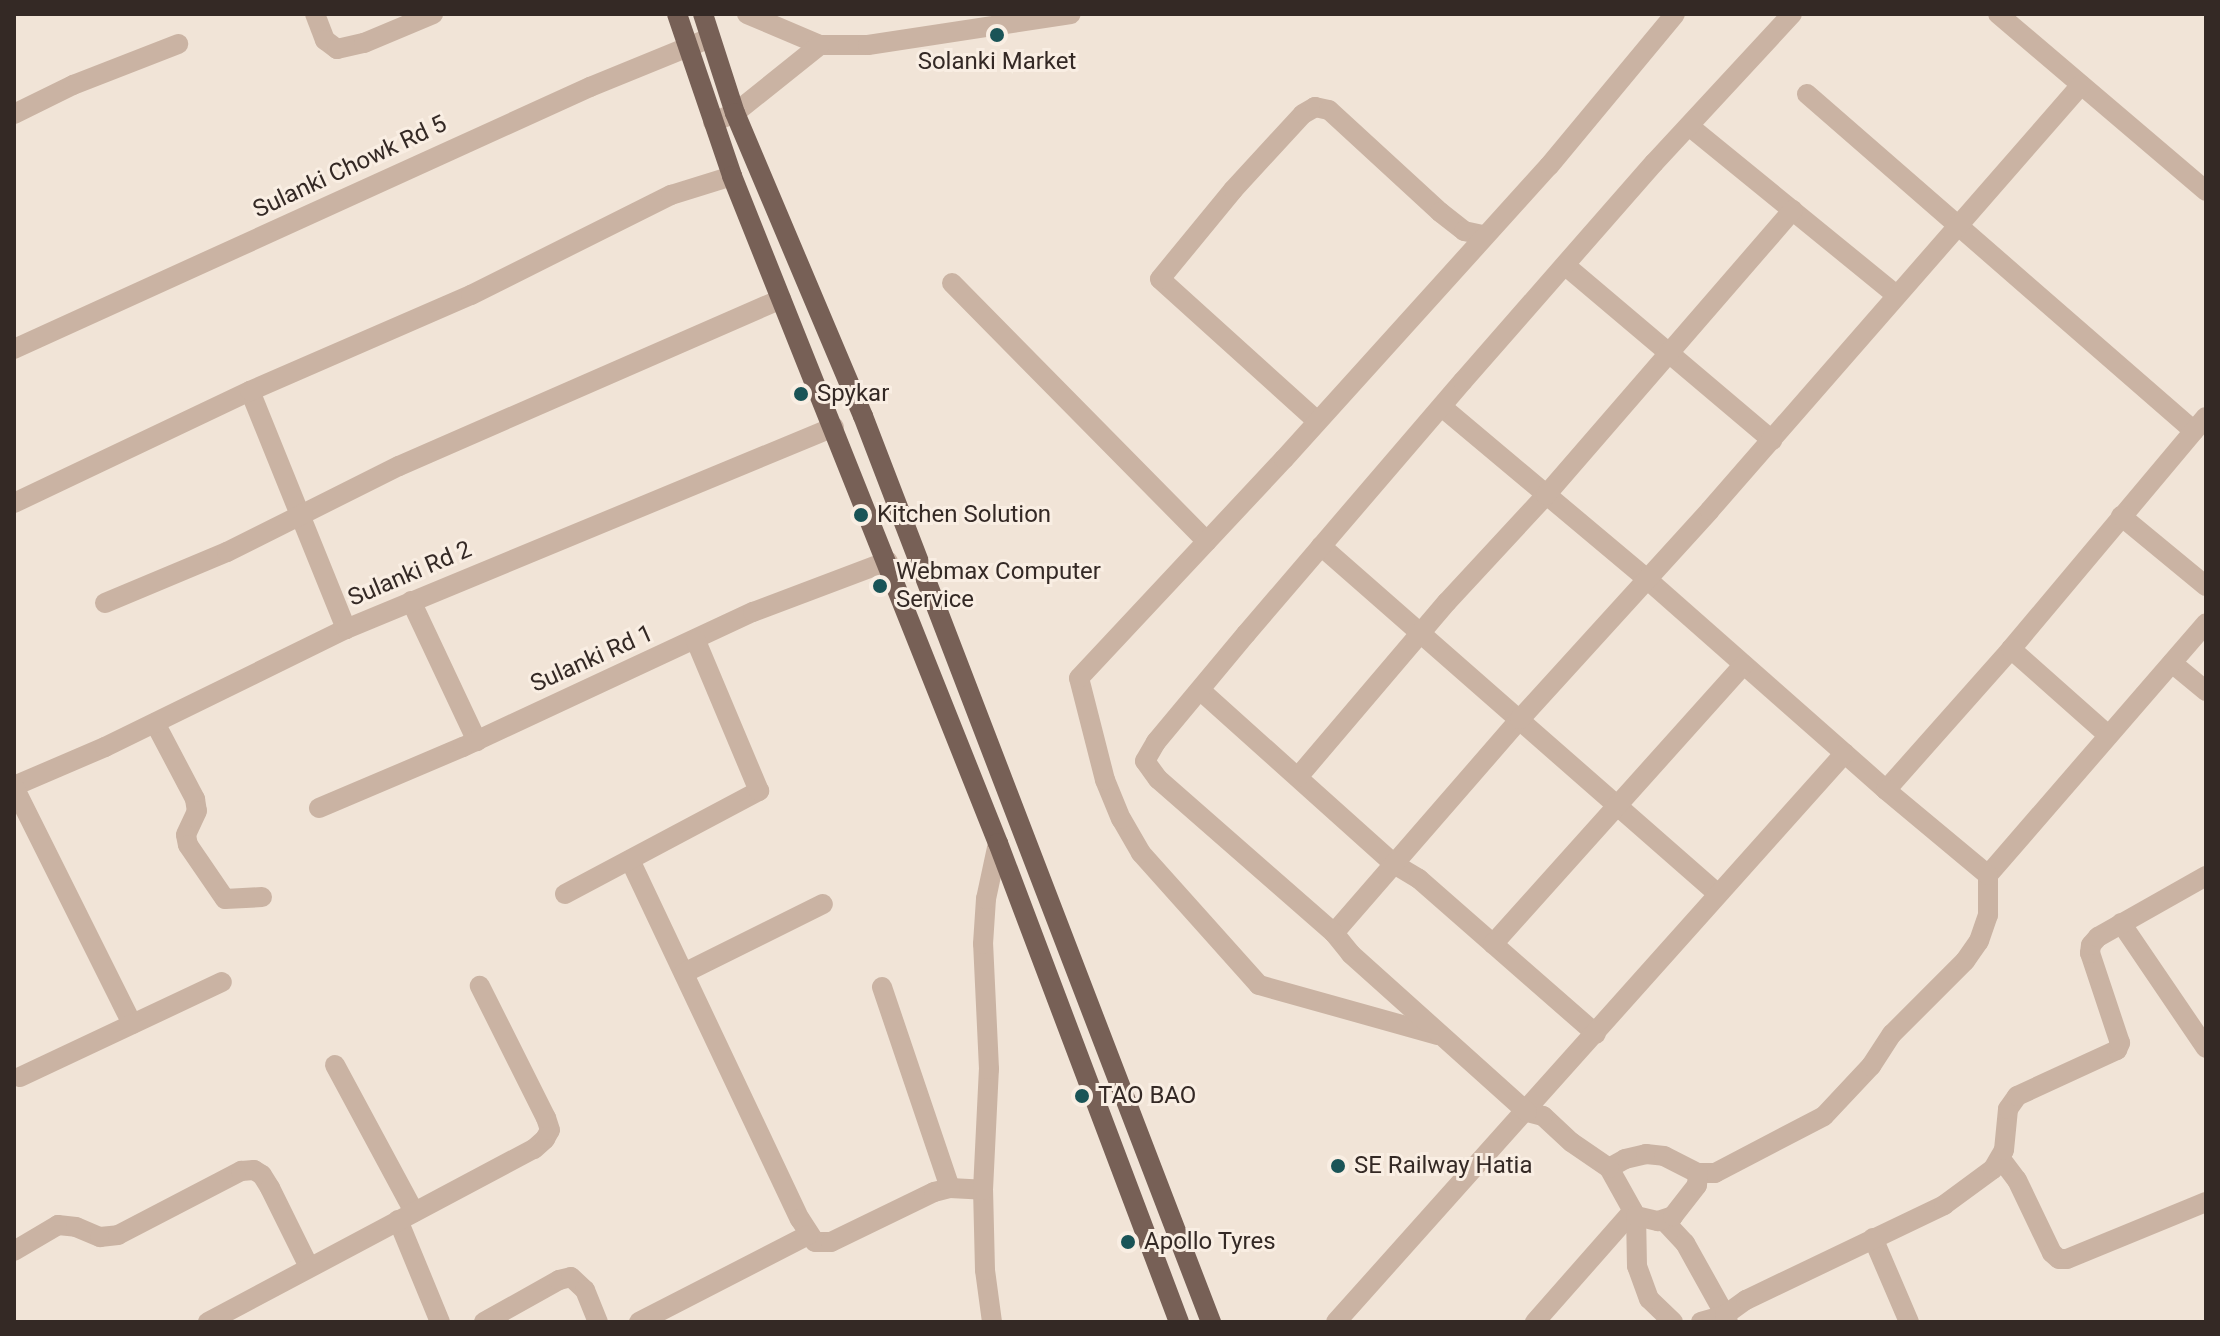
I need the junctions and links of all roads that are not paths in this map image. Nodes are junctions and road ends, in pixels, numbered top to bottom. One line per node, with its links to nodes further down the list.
1 (315, 14): 2 (street)
2 (433, 14)
3 (677, 14): 14 (main road)
4 (703, 14): 11 (main road)
5 (747, 14): 13 (street)
6 (1071, 14): 10 (street)
7 (1675, 14): 25 (street)
8 (1792, 14): 20 (street)
9 (1998, 14): 15 (street)
10 (957, 23): 13 (street)
11 (710, 38): 14 (street, Sulanki Chowk Rd 5); 17 (main road)
12 (178, 44): 18 (street)
13 (820, 45): 17 (street)
14 (686, 46): 19 (main road); 30 (street, Sulanki Chowk Rd 5)
15 (2081, 85): 22 (street); 24 (street)
16 (1807, 94): 24 (street)
17 (735, 113): 19 (street); 113 (main road)
18 (14, 114)
19 (713, 122): 21 (main road)
20 (1689, 126): 23 (street); 26 (street)
21 (732, 176): 29 (main road); 32 (street)
22 (2206, 191)
23 (1793, 210): 28 (street); 31 (street)
24 (1955, 226): 28 (street); 35 (street)
25 (1483, 235): 34 (street); 34 (street)
26 (1566, 266): 31 (street); 33 (street)
27 (952, 283): 42 (street)
28 (1896, 295): 37 (street)
29 (781, 299): 36 (main road); 41 (street)
30 (14, 349)
31 (1668, 353): 37 (street); 38 (street)
32 (250, 391): 39 (street); 41 (street)
33 (1442, 407): 38 (street); 43 (street)
34 (1316, 420): 42 (street)
35 (2200, 424): 40 (street)
36 (834, 427): 44 (main road); 47 (street, Sulanki Rd 2)
37 (1772, 440): 45 (street)
38 (1546, 495): 45 (street); 51 (street)
39 (14, 503)
40 (2121, 516): 46 (street); 53 (street)
41 (300, 517): 48 (street); 50 (street)
42 (1207, 542): 87 (street)
43 (1321, 546): 51 (street); 56 (street)
44 (888, 561): 52 (street, Sulanki Rd 1); 69 (main road)
45 (1648, 580): 55 (street); 58 (street)
46 (2206, 586)
47 (411, 601): 50 (street, Sulanki Rd 2); 61 (street)
48 (105, 603)
49 (2206, 623): 54 (street)
50 (346, 629): 59 (street, Sulanki Rd 2)
51 (1422, 632): 58 (street); 63 (street)
52 (696, 641): 61 (street, Sulanki Rd 1); 70 (street)
53 (2011, 649): 60 (street); 65 (street)
54 (2172, 663): 57 (street); 60 (street)
55 (1743, 665): 62 (street); 67 (street)
56 (1200, 690): 63 (street); 79 (street)
57 (2206, 691)
58 (1520, 719): 67 (street); 71 (street)
59 (155, 723): 64 (street, Sulanki Rd 2); 76 (street)
60 (2108, 735): 72 (street)
61 (477, 741): 66 (street, Sulanki Rd 1)
62 (1845, 753): 65 (street); 75 (street)
63 (1298, 777): 71 (street)
64 (14, 786): 68 (street)
65 (1886, 790): 72 (street)
66 (319, 808)
67 (1619, 808): 75 (street); 80 (street)
68 (19, 812): 85 (street)
69 (998, 843): 96 (street); 112 (main road)
70 (630, 860): 74 (street); 81 (street)
71 (1394, 864): 79 (street); 80 (street)
72 (1988, 875): 94 (street)
73 (2206, 876): 78 (street)
74 (565, 894)
75 (1718, 894): 86 (street)
76 (262, 897)
77 (823, 904): 81 (street)
78 (2121, 923): 88 (street); 92 (street)
79 (1334, 933): 87 (street)
80 (1493, 944): 86 (street)
81 (684, 973): 101 (street)
82 (222, 982): 85 (street)
83 (480, 986): 99 (street)
84 (882, 987): 95 (street)
85 (132, 1024): 90 (street)
86 (1596, 1034): 91 (street)
87 (1442, 1036): 91 (street)
88 (2206, 1048)
89 (335, 1065): 99 (street)
90 (20, 1077)
91 (1527, 1112): 93 (street); 114 (street)
92 (2001, 1159): 97 (street); 102 (street)
93 (1609, 1168): 94 (street); 98 (street)
94 (1698, 1173): 100 (street)
95 (950, 1188): 96 (street); 101 (street)
96 (983, 1190): 111 (street)
97 (2206, 1202)
98 (1634, 1213): 100 (street); 115 (street); 116 (street)
99 (406, 1216): 104 (street); 107 (street)
100 (1673, 1216): 105 (street)
101 (808, 1235): 110 (street)
102 (1873, 1238): 105 (street); 118 (street)
103 (14, 1251): 104 (street)
104 (309, 1267): 106 (street)
105 (1726, 1318): 117 (street)
106 (208, 1322)
107 (440, 1322)
108 (484, 1322): 109 (street)
109 (598, 1322)
110 (639, 1322)
111 (992, 1322)
112 (1179, 1322)
113 (1211, 1322)
114 (1336, 1322)
115 (1535, 1322)
116 (1673, 1322)
117 (1701, 1322)
118 (1909, 1322)

